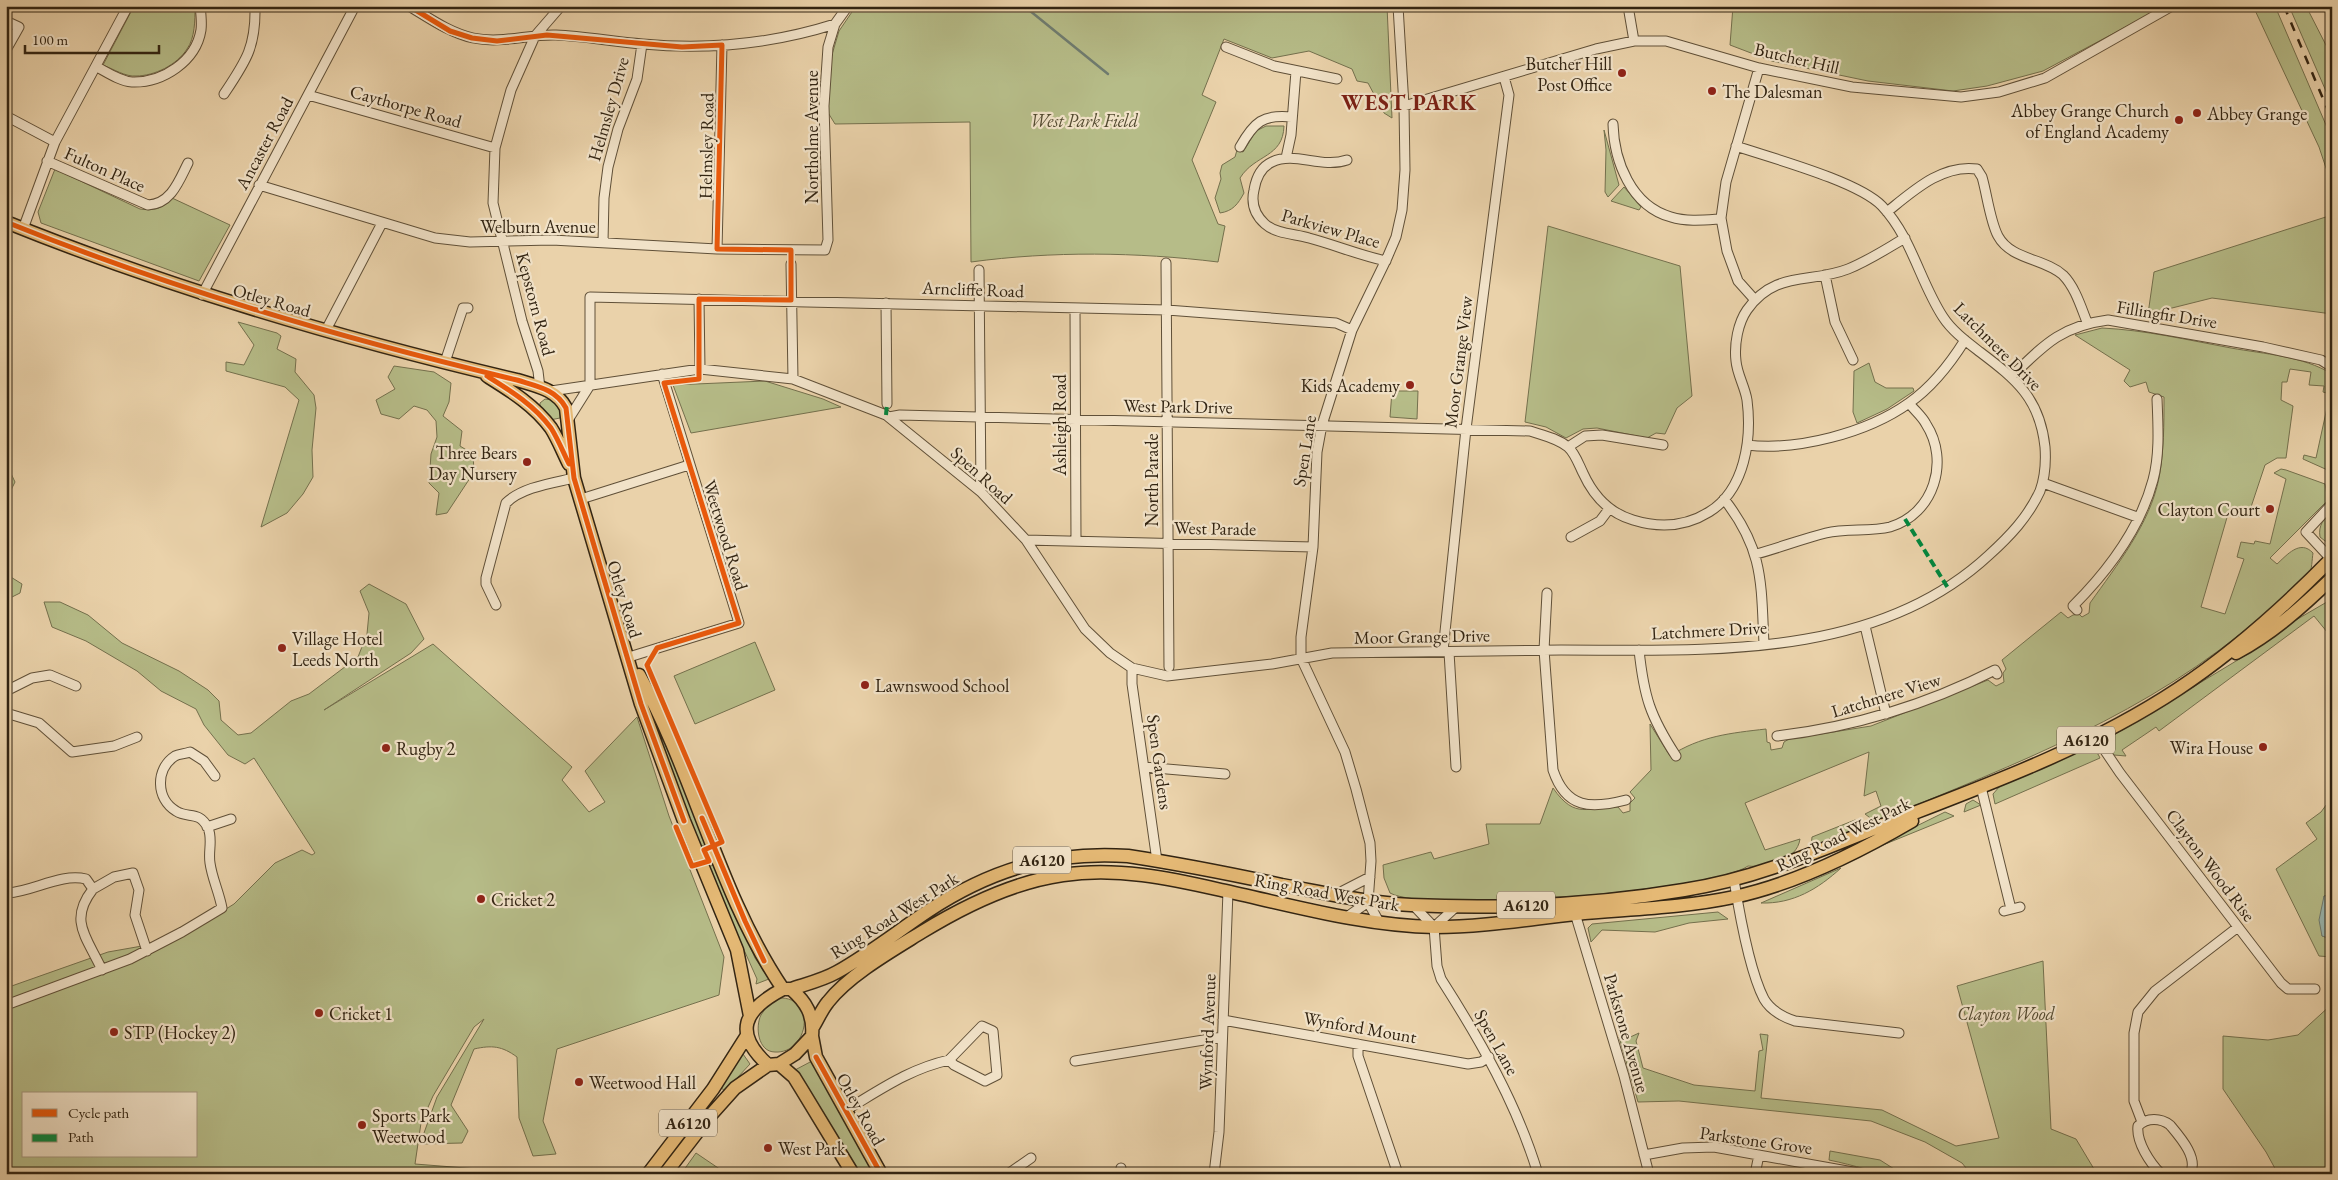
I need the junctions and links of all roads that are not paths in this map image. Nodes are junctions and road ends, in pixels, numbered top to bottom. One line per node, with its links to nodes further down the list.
1 (200, 6): 19 (street)
2 (255, 6): 24 (street)
3 (355, 6): 25 (street, Ancaster Road)
4 (409, 6): 13 (street)
5 (561, 6): 13 (street, Kepstorn Road)
6 (848, 6): 12 (street)
7 (1398, 6): 26 (street, Spen Lane)
8 (1628, 6): 14 (street)
9 (2172, 6): 20 (street, Butcher Hill)
10 (123, 8): 19 (street)
11 (6, 21): 18 (street)
12 (834, 24): 16 (street); 48 (street, Northolme Avenue)
13 (535, 36): 15 (street); 33 (street, Kepstorn Road)
14 (1634, 41): 20 (street, Butcher Hill); 22 (street, Butcher Hill)
15 (642, 44): 16 (street); 46 (street, Helmsley Drive)
16 (722, 45): 47 (street, Helmsley Road)
17 (1226, 47): 21 (street)
18 (6, 50)
19 (97, 67): 30 (street)
20 (1759, 68): 31 (street)
21 (1296, 70): 23 (street); 28 (street)
22 (1504, 77): 26 (street, Butcher Hill); 88 (street, Moor Grange View)
23 (1337, 78)
24 (224, 94)
25 (308, 95): 33 (street, Caythorpe Road); 38 (street, Ancaster Road)
26 (1404, 106): 49 (street, Spen Lane)
27 (6, 116): 30 (street)
28 (1292, 117): 32 (street); 34 (street)
29 (1612, 124): 40 (street)
30 (55, 142): 36 (street)
31 (1736, 146): 39 (street, Latchmere Drive); 40 (street)
32 (1240, 147)
33 (495, 148): 45 (street, Kepstorn Road)
34 (1286, 158): 35 (street); 49 (street, Parkview Place)
35 (1347, 160)
36 (47, 161): 37 (street, Fulton Place); 43 (street)
37 (188, 163)
38 (260, 185): 42 (street, Welburn Avenue); 54 (street, Ancaster Road)
39 (1887, 212): 44 (street, Latchmere Drive); 63 (street)
40 (1722, 219): 57 (street)
41 (6, 222): 43 (highway, Otley Road)
42 (382, 223): 45 (street, Welburn Avenue); 64 (street)
43 (22, 229): 54 (highway, Otley Road)
44 (1905, 238): 53 (street); 66 (street, Latchmere Drive)
45 (503, 242): 46 (street, Welburn Avenue); 76 (street, Kepstorn Road)
46 (603, 242): 47 (street, Welburn Avenue)
47 (717, 249): 48 (street, Welburn Avenue)
48 (825, 250)
49 (1386, 260): 65 (street, Spen Lane)
50 (1166, 263): 62 (street, North Parade)
51 (791, 264): 56 (street)
52 (979, 270): 59 (street)
53 (1825, 275): 57 (street); 67 (street)
54 (202, 295): 64 (highway, Otley Road)
55 (699, 299): 56 (street, Arncliffe Road); 70 (street); 75 (street, Arncliffe Road)
56 (791, 300): 58 (street, Arncliffe Road); 74 (street)
57 (1755, 300): 90 (street)
58 (886, 303): 59 (street, Arncliffe Road); 79 (street)
59 (979, 305): 61 (street, Arncliffe Road); 82 (street)
60 (468, 308): 68 (street)
61 (1075, 308): 62 (street, Arncliffe Road); 83 (street, Ashleigh Road)
62 (1167, 310): 65 (street, Arncliffe Road); 85 (street, North Parade)
63 (2087, 322): 69 (street, Fillingfir Drive); 73 (street, Fillingfir Drive)
64 (326, 330): 68 (highway, Otley Road)
65 (1352, 330): 86 (street, Spen Lane)
66 (1965, 340): 73 (street, Latchmere Drive); 78 (street)
67 (1853, 360)
68 (445, 362): 71 (highway, Otley Road)
69 (2332, 367)
70 (700, 370): 72 (street, Spen Road); 74 (street, Spen Road)
71 (478, 371): 76 (highway, Otley Road); 80 (highway, Otley Road)
72 (662, 374): 75 (street, Spen Road); 92 (street, Weetwood Road)
73 (2011, 376): 94 (street, Latchmere Drive)
74 (793, 379): 81 (street, Spen Road)
75 (590, 385): 76 (street, Spen Road); 84 (street)
76 (546, 390): 80 (highway); 84 (highway, Otley Road)
77 (2157, 399): 100 (street)
78 (1909, 403): 90 (street); 106 (street)
79 (887, 404)
80 (532, 408): 87 (highway, Otley Road)
81 (889, 417): 82 (street, West Park Drive); 95 (street, Spen Road)
82 (980, 417): 83 (street, West Park Drive); 95 (street)
83 (1076, 419): 85 (street, West Park Drive); 103 (street, Ashleigh Road)
84 (568, 420): 87 (highway); 93 (highway, Otley Road)
85 (1167, 422): 86 (street, West Park Drive); 104 (street, North Parade)
86 (1322, 426): 88 (street, West Park Drive); 105 (street, Spen Lane)
87 (551, 429): 93 (highway, Otley Road)
88 (1466, 429): 91 (street, West Park Drive); 118 (street, Moor Grange View)
89 (1663, 444): 91 (street)
90 (1748, 445): 97 (street)
91 (1568, 447): 99 (street)
92 (689, 465): 96 (street); 119 (street, Weetwood Road)
93 (573, 474): 96 (highway, Otley Road); 112 (street)
94 (2043, 483): 100 (street); 114 (street, Latchmere Drive)
95 (981, 492): 102 (street, Spen Road)
96 (580, 499): 119 (highway, Otley Road)
97 (1724, 500): 99 (street); 106 (street)
98 (2332, 504): 107 (street)
99 (1609, 509): 101 (street)
100 (2137, 517): 113 (street)
101 (1571, 537)
102 (1026, 540): 103 (street, West Parade); 123 (street, Spen Road)
103 (1076, 542): 104 (street, West Parade)
104 (1168, 544): 105 (street, West Parade); 122 (street, North Parade)
105 (1313, 547): 120 (street, Spen Lane)
106 (1756, 554): 115 (street)
107 (2332, 559): 111 (highway, Ring Road West Park / A6120)
108 (2332, 568): 111 (highway, A6120)
109 (2332, 578): 121 (highway, Ring Road West Park / A6120)
110 (1547, 593): 116 (street)
111 (2289, 600): 121 (highway, Ring Road West Park / A6120)
112 (496, 605)
113 (2077, 610)
114 (1865, 626): 115 (street, Latchmere Drive); 128 (street)
115 (1764, 644): 117 (street, Latchmere Drive)
116 (1544, 650): 117 (street, Latchmere Drive); 118 (street, Moor Grange Drive); 139 (street)
117 (1639, 650): 132 (street)
118 (1446, 652): 120 (street, Moor Grange Drive); 134 (street, Moor Grange View)
119 (629, 657): 161 (highway, Otley Road); 164 (highway, Otley Road)
120 (1302, 658): 123 (street, Spen Road); 143 (street, Spen Lane)
121 (2211, 665): 130 (highway, Ring Road West Park / A6120)
122 (1169, 667)
123 (1132, 668): 133 (street, Spen Gardens)
124 (1997, 674): 128 (street, Latchmere View)
125 (76, 686): 126 (street)
126 (6, 691)
127 (6, 713): 131 (street)
128 (1886, 714): 129 (street, Latchmere View)
129 (1777, 736)
130 (2095, 736): 137 (highway, Ring Road West Park / A6120); 158 (street, Clayton Wood Rise)
131 (137, 737)
132 (1676, 756)
133 (1144, 767): 135 (street); 142 (street, Spen Gardens)
134 (1456, 767)
135 (1224, 774)
136 (215, 776): 141 (street)
137 (1981, 787): 138 (highway, Ring Road West Park / A6120); 154 (street)
138 (1952, 798): 144 (highway, Ring Road West Park / A6120); 149 (highway, Ring Road West Park / A6120)
139 (1626, 800)
140 (231, 819): 141 (street)
141 (207, 827): 159 (street)
142 (1157, 861): 148 (highway, Ring Road West Park / A6120); 161 (highway, Ring Road West Park / A6120)
143 (1370, 877): 148 (street); 150 (street, Spen Lane)
144 (1734, 880): 149 (street); 153 (highway, Ring Road West Park / A6120)
145 (6, 889): 146 (street)
146 (93, 889): 159 (street); 160 (street)
147 (1228, 891): 155 (highway, Ring Road West Park / A6120); 165 (street, Wynford Avenue); 166 (highway, Ring Road West Park / A6120)
148 (1335, 895): 150 (highway, Ring Road West Park / A6120)
149 (1736, 897): 153 (highway, Ring Road West Park / A6120); 167 (street)
150 (1368, 902): 151 (highway, Ring Road West Park / A6120); 155 (street); 156 (street)
151 (1413, 905): 152 (highway, Ring Road West Park / A6120); 157 (street)
152 (1457, 906): 153 (highway, Ring Road West Park / A6120); 157 (street)
153 (1574, 908): 157 (highway, Ring Road West Park / A6120); 177 (street, Parkstone Avenue)
154 (2012, 909)
155 (1347, 918): 156 (highway, Ring Road West Park / A6120)
156 (1378, 922): 157 (highway, Ring Road West Park / A6120)
157 (1434, 927): 171 (street, Spen Lane)
158 (2238, 927): 162 (street, Clayton Wood Rise); 176 (street)
159 (147, 951): 160 (street)
160 (102, 970): 163 (street)
161 (787, 989): 164 (highway, A6120); 166 (highway)
162 (2315, 989)
163 (6, 1005)
164 (750, 1016): 168 (highway, A6120)
165 (1223, 1020): 169 (street, Wynford Avenue); 170 (street, Wynford Mount)
166 (812, 1031): 174 (highway, A6120); 175 (highway, Otley Road)
167 (1899, 1033)
168 (746, 1037): 174 (highway); 181 (highway, A6120)
169 (1222, 1037): 173 (street); 186 (street, Wynford Avenue)
170 (1358, 1044): 171 (street, Wynford Mount); 187 (street)
171 (1489, 1057): 188 (street, Spen Lane)
172 (949, 1060): 172 (street); 175 (street)
173 (1075, 1061)
174 (774, 1065): 182 (highway, A6120); 183 (highway)
175 (846, 1110): 184 (highway, Otley Road)
176 (2142, 1122): 180 (street); 192 (street)
177 (1644, 1155): 178 (street, Parkstone Grove); 189 (street, Parkstone Avenue)
178 (1759, 1155): 190 (street); 191 (street, Parkstone Grove)
179 (1031, 1158): 185 (street)
180 (2193, 1172)
181 (648, 1174)
182 (665, 1174)
183 (853, 1174)
184 (882, 1174)
185 (1008, 1174)
186 (1214, 1174)
187 (1398, 1174)
188 (1538, 1174)
189 (1649, 1174)
190 (1755, 1174)
191 (1864, 1174)
192 (2160, 1174)

